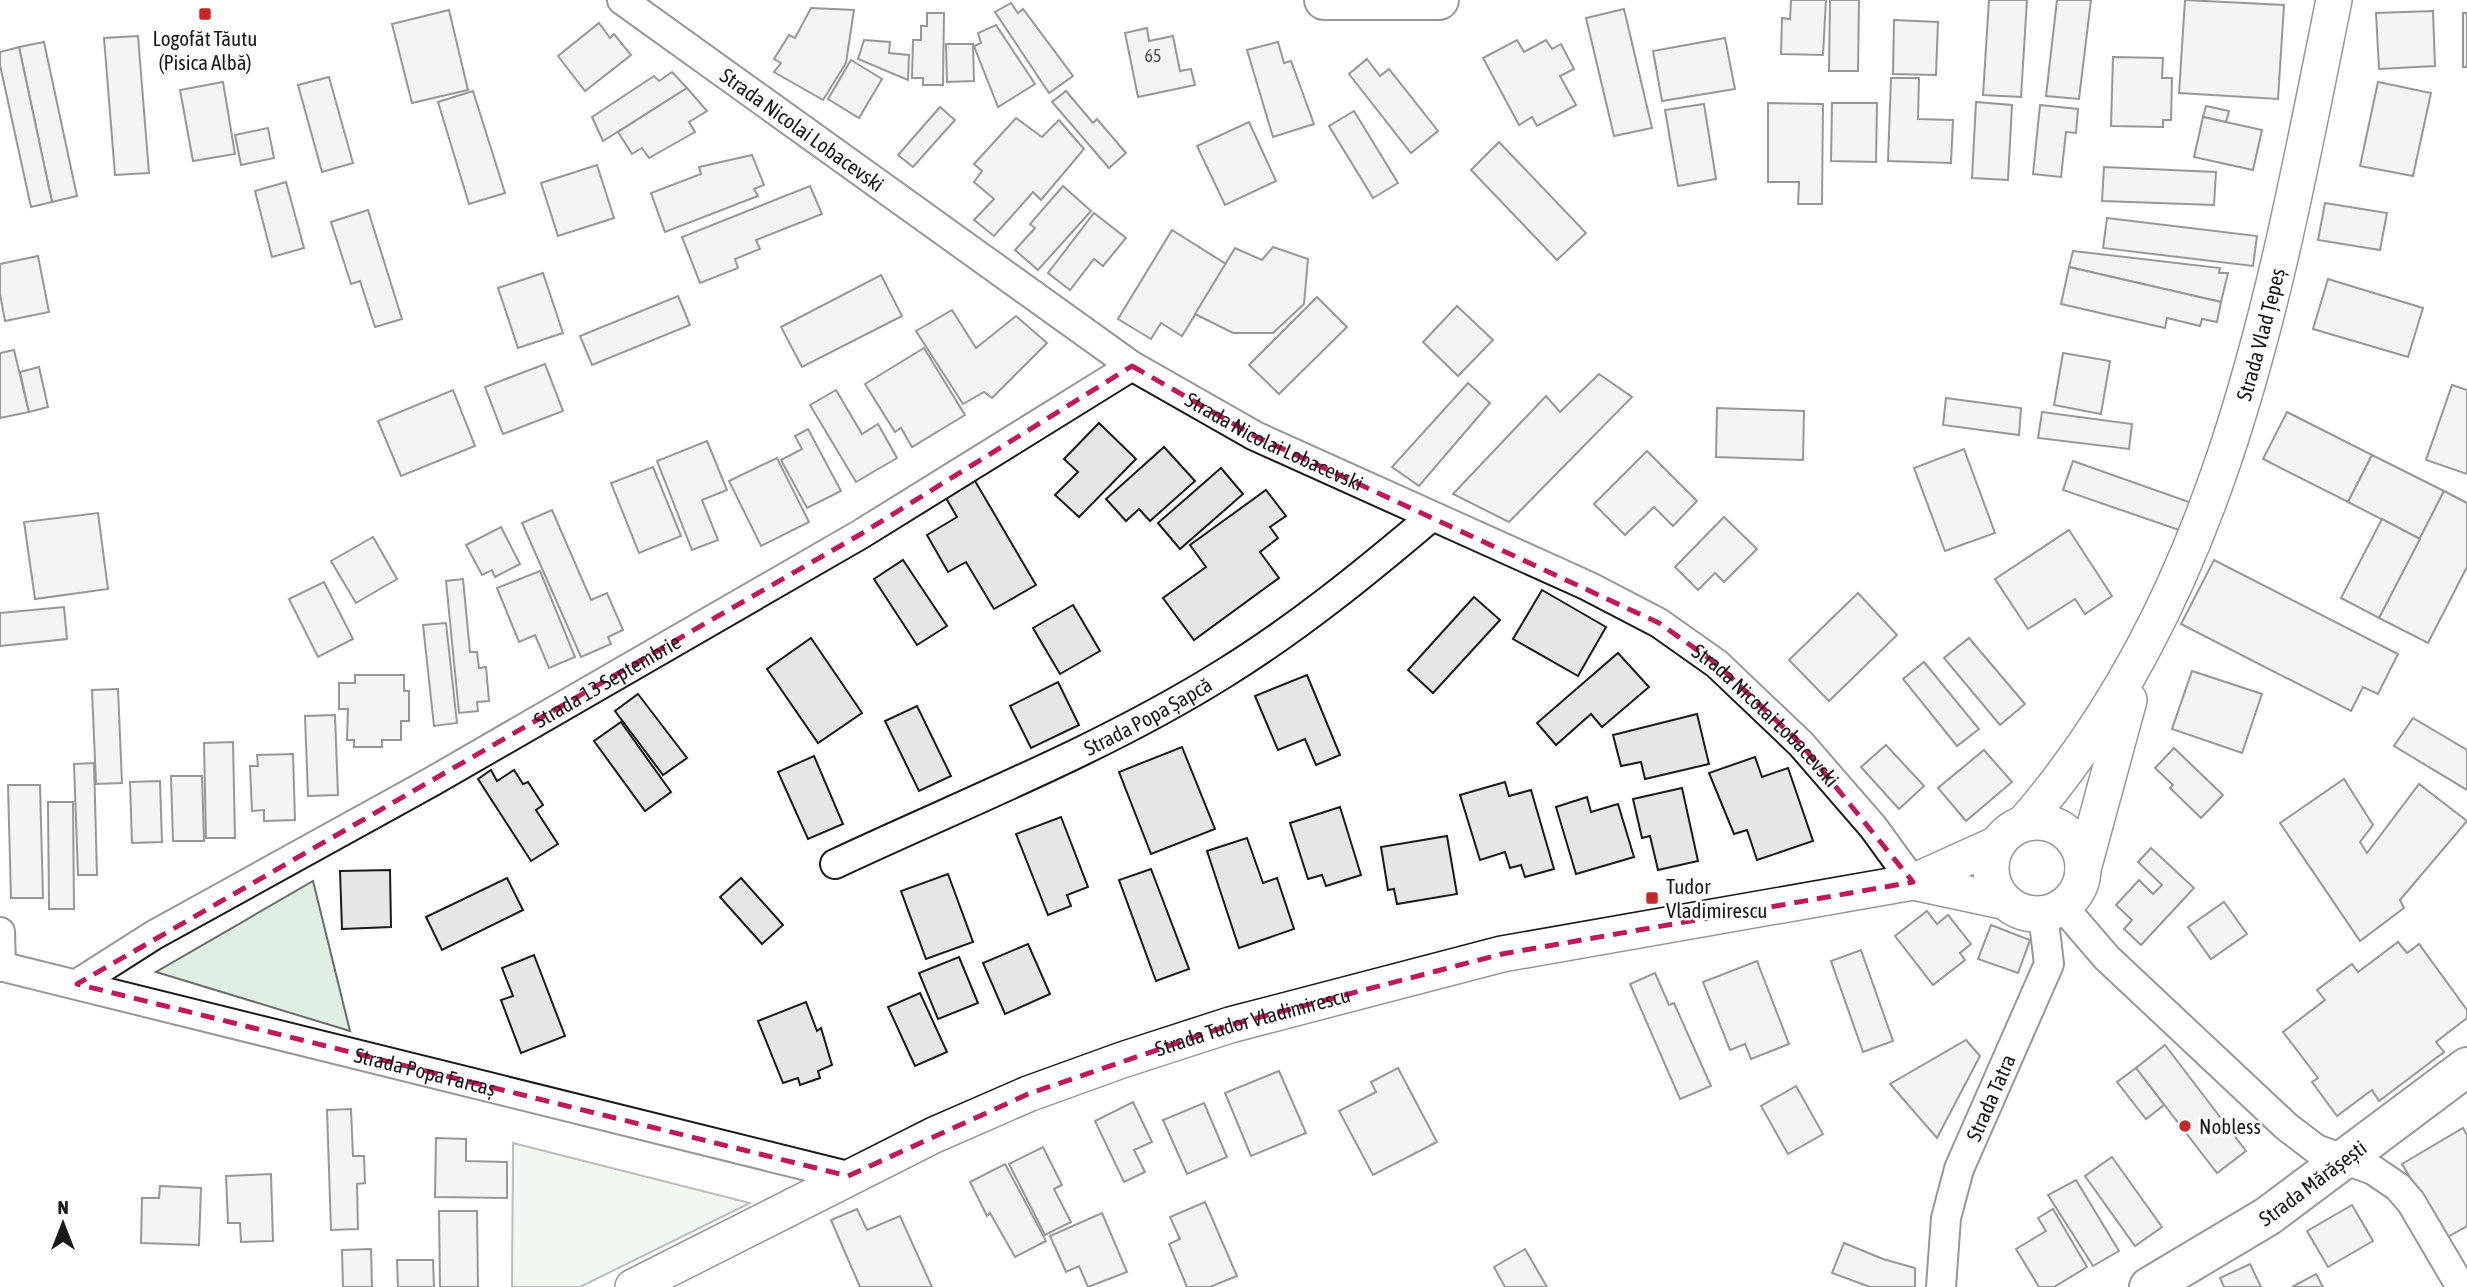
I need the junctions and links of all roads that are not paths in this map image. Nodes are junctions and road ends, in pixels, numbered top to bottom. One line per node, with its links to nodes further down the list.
1 (622, 0): 5 (street, Strada Nicolai Lobacevski)
2 (1324, 0): 3 (main road)
3 (1439, 0)
4 (2334, 0): 7 (street, Strada Vlad Țepeș)
5 (1132, 366): 6 (street, Strada Nicolai Lobacevski); 16 (street, Strada 13 Septembrie)
6 (1431, 517): 9 (street, Strada Popa Șapcă); 11 (street, Strada Nicolai Lobacevski)
7 (2141, 655): 8 (street, Strada Vlad Țepeș); 10 (street, Strada Vlad Țepeș)
8 (2011, 834): 10 (street); 11 (street, Strada Tudor Vladimirescu); 12 (street)
9 (835, 863)
10 (2083, 869): 13 (street)
11 (1913, 882): 12 (street, Strada Tudor Vladimirescu); 19 (street, Strada Tudor Vladimirescu)
12 (2006, 902): 13 (street)
13 (2053, 910): 18 (street); 21 (street, Strada Tatra)
14 (0, 932): 15 (street)
15 (1, 966): 16 (street, Strada Popa Farcaș)
16 (77, 984): 19 (street, Strada Popa Farcaș)
17 (2467, 1067): 18 (main road, Strada Mărășești)
18 (2342, 1161): 22 (main road, Strada Mărășești); 23 (street)
19 (848, 1176): 20 (street, Strada Tudor Vladimirescu)
20 (633, 1287)
21 (1941, 1287)
22 (2149, 1287)
23 (2461, 1287)

